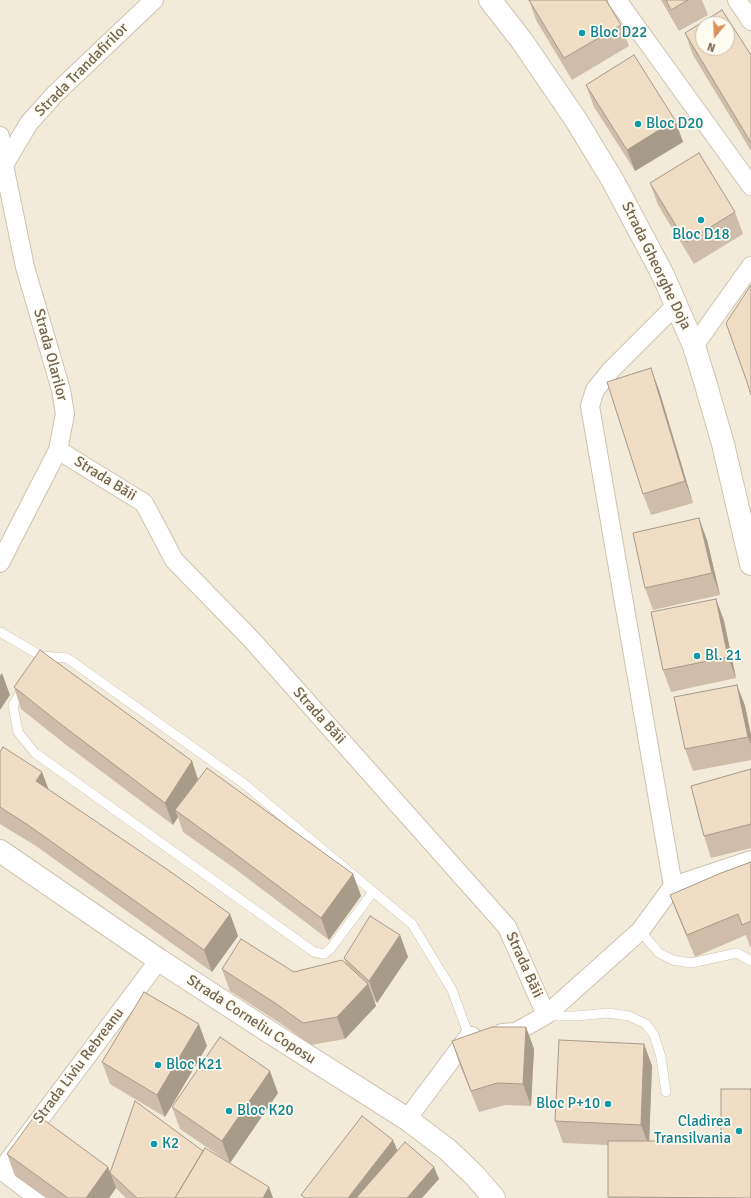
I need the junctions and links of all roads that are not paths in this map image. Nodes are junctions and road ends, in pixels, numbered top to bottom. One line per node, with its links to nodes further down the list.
1 (154, 0): 7 (street, Strada Trandafirilor)
2 (490, 0): 10 (main road, Strada Gheorghe Doja)
3 (617, 0): 8 (street)
4 (737, 0): 5 (street)
5 (751, 21)
6 (0, 136): 7 (street, Strada Olarilor)
7 (4, 165): 12 (street, Strada Olarilor)
8 (751, 186)
9 (751, 266): 11 (street)
10 (677, 304): 11 (main road, Strada Gheorghe Doja); 19 (street)
11 (694, 346): 14 (main road, Strada Gheorghe Doja)
12 (58, 450): 13 (street, Strada Olarilor); 24 (street, Strada Băii)
13 (0, 563)
14 (751, 564)
15 (0, 632): 20 (lane)
16 (29, 677): 20 (lane)
17 (0, 851): 22 (main road, Strada Corneliu Coposu)
18 (751, 860): 19 (street)
19 (673, 886): 21 (street)
20 (373, 892): 25 (lane)
21 (640, 932): 23 (lane); 24 (street)
22 (159, 960): 27 (main road, Strada Corneliu Coposu); 28 (street, Strada Liviu Rebreanu)
23 (751, 961)
24 (546, 1016): 25 (street); 26 (lane)
25 (469, 1036): 27 (street)
26 (666, 1092)
27 (407, 1119): 30 (main road, Strada Corneliu Coposu)
28 (0, 1171): 29 (street)
29 (38, 1198)
30 (494, 1198)

